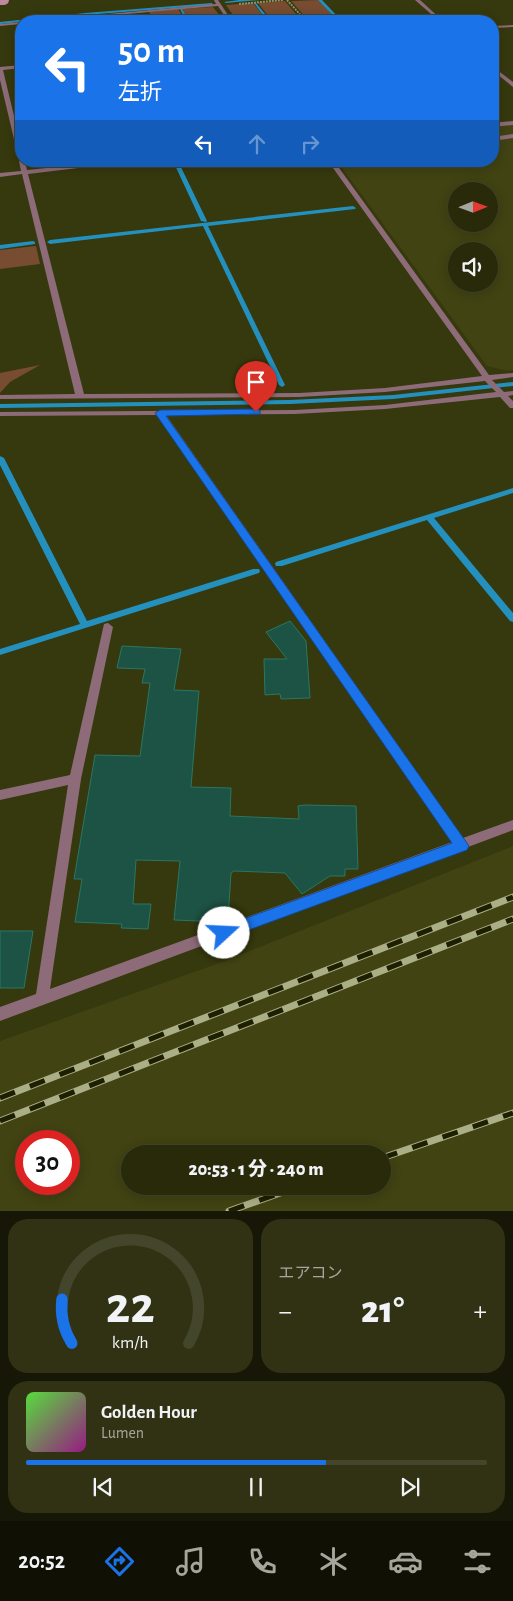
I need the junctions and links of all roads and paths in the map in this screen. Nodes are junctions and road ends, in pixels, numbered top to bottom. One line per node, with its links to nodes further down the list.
1 (0, 0): 2 (street)
2 (4, 0)
3 (215, 0): 7 (street)
4 (283, 0): 7 (path)
5 (287, 0): 10 (path)
6 (417, 0): 11 (street)
7 (219, 5): 8 (street); 9 (street)
8 (87, 15)
9 (226, 15)
10 (301, 15)
11 (434, 15)
12 (15, 24): 13 (street)
13 (0, 25)
14 (513, 26): 15 (street)
15 (499, 27)
16 (15, 68): 17 (street)
17 (0, 69): 22 (street)
18 (499, 73): 19 (street)
19 (513, 85)
20 (513, 123): 21 (street)
21 (499, 124)
22 (15, 131)
23 (513, 136): 24 (street)
24 (499, 138)
25 (24, 167): 28 (street)
26 (75, 167): 28 (street)
27 (335, 167): 31 (street)
28 (25, 172): 29 (street); 34 (street)
29 (0, 175)
30 (513, 375): 31 (street)
31 (487, 379): 32 (street); 34 (street)
32 (498, 392): 33 (street); 36 (street); 37 (street)
33 (513, 394)
34 (80, 396): 35 (street)
35 (0, 397)
36 (513, 406)
37 (160, 413): 38 (street); 43 (street)
38 (0, 414)
39 (108, 627): 40 (street)
40 (75, 779): 41 (street); 44 (street)
41 (0, 795)
42 (513, 826): 43 (street)
43 (462, 846): 44 (street)
44 (42, 999): 45 (street)
45 (0, 1014)

